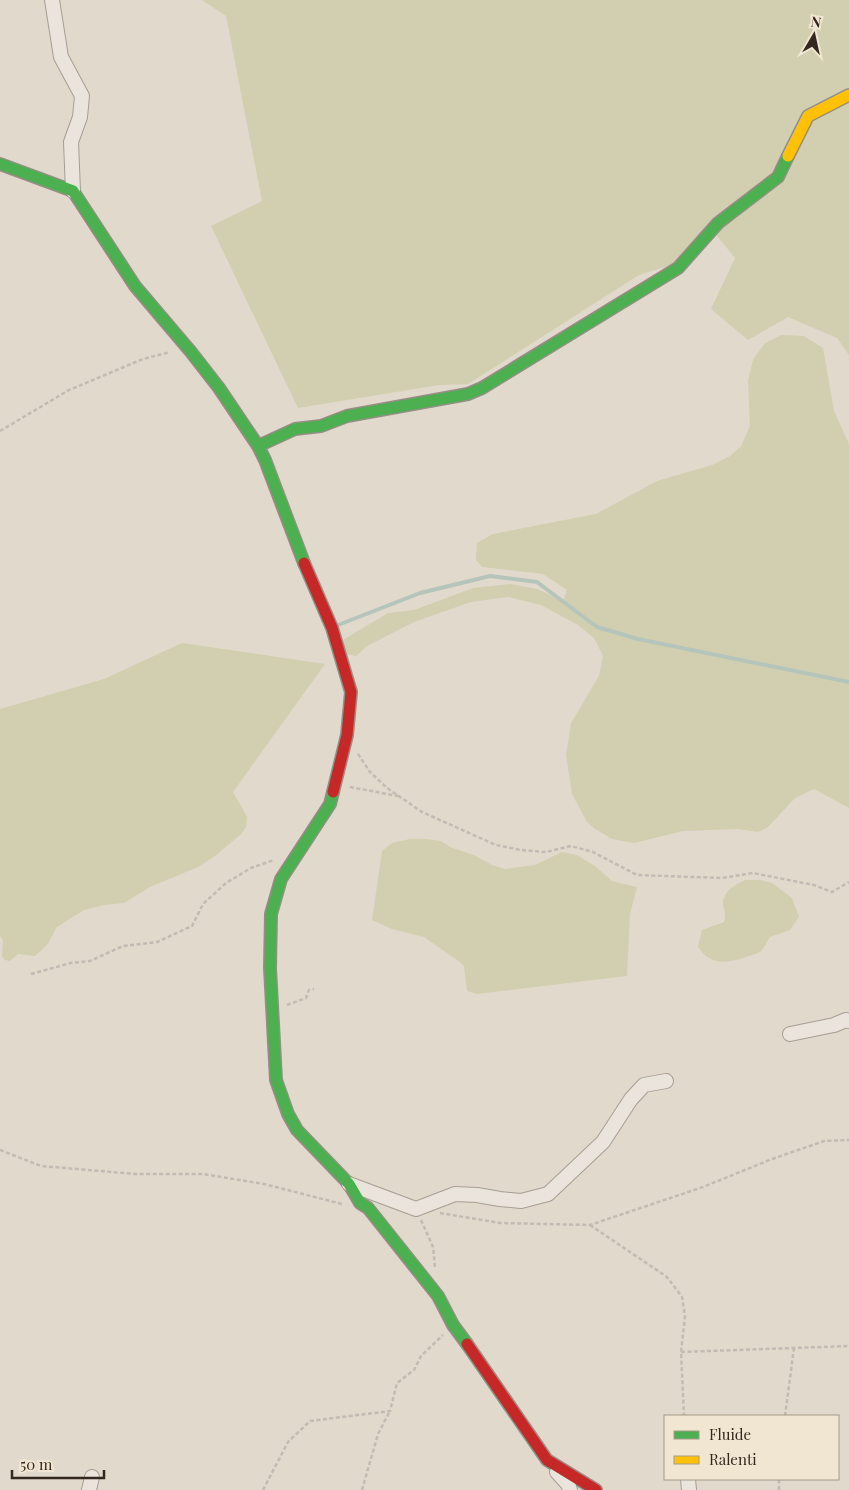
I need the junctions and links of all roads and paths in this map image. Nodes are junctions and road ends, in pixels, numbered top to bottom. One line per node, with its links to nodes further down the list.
1 (52, 0): 4 (street)
2 (849, 95): 7 (street)
3 (0, 164): 4 (street)
4 (73, 191): 5 (street)
5 (191, 352): 6 (path); 7 (street)
6 (0, 431)
7 (258, 446): 8 (street)
8 (347, 736): 9 (street); 10 (path)
9 (336, 781): 10 (path); 15 (street)
10 (400, 797): 12 (path)
11 (275, 860): 13 (path)
12 (849, 882)
13 (31, 974)
14 (314, 989): 15 (path)
15 (273, 1005): 21 (street)
16 (849, 1021): 17 (street)
17 (790, 1034)
18 (666, 1081): 23 (street)
19 (849, 1140): 24 (path)
20 (0, 1150): 22 (path)
21 (349, 1184): 22 (street); 23 (street)
22 (360, 1203): 26 (street)
23 (416, 1209): 24 (path); 25 (path)
24 (590, 1225): 29 (path)
25 (435, 1267)
26 (453, 1325): 30 (path); 33 (street)
27 (849, 1346): 28 (path)
28 (794, 1348): 29 (path); 32 (path)
29 (681, 1352): 31 (path)
30 (390, 1411): 34 (path); 35 (path)
31 (684, 1415)
32 (785, 1415)
33 (547, 1460): 36 (street); 37 (street)
34 (263, 1490)
35 (362, 1490)
36 (570, 1490)
37 (596, 1490)

